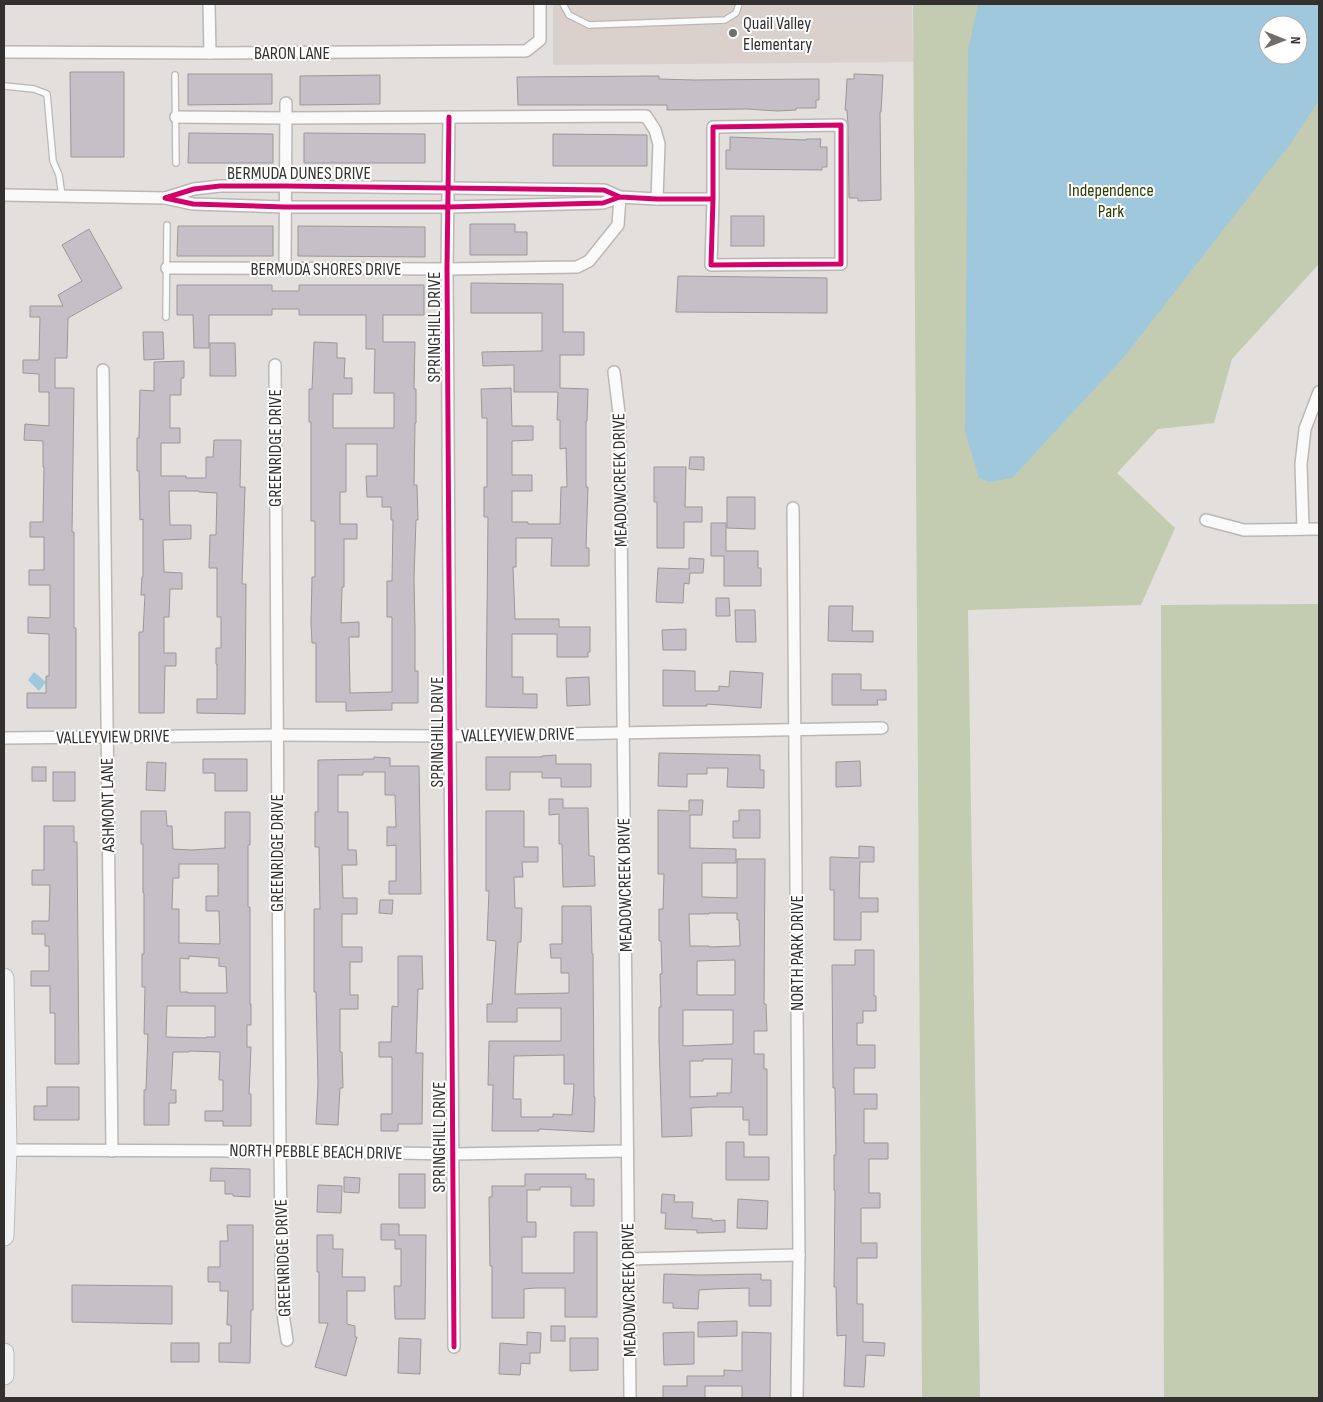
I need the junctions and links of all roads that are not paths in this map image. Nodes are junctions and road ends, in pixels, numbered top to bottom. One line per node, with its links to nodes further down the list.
1 (209, 4): 6 (street)
2 (540, 4): 6 (street, BARON LANE)
3 (563, 4): 4 (lane)
4 (739, 4)
5 (4, 52): 6 (street, BARON LANE)
6 (210, 53)
7 (175, 75): 10 (lane)
8 (4, 86): 17 (lane)
9 (286, 103): 11 (street)
10 (176, 117): 11 (street); 13 (lane)
11 (286, 118): 12 (street); 14 (street)
12 (449, 118): 15 (street, SPRINGHILL DRIVE); 20 (street)
13 (176, 163)
14 (285, 186): 15 (street, BERMUDA DUNES DRIVE); 19 (street, BERMUDA DUNES DRIVE); 22 (street)
15 (447, 188): 18 (street, BERMUDA DUNES DRIVE); 23 (street, SPRINGHILL DRIVE)
16 (4, 194): 17 (street, BERMUDA DUNES DRIVE)
17 (62, 196): 19 (street, BERMUDA DUNES DRIVE)
18 (620, 197): 20 (street, BERMUDA DUNES DRIVE); 23 (street, BERMUDA DUNES DRIVE); 27 (street, BERMUDA SHORES DRIVE)
19 (165, 198): 22 (street, BERMUDA DUNES DRIVE)
20 (657, 199): 21 (street, BERMUDA DUNES DRIVE)
21 (713, 199): 21 (street)
22 (285, 207): 23 (street, BERMUDA DUNES DRIVE); 26 (street)
23 (448, 207): 27 (street, SPRINGHILL DRIVE)
24 (167, 225): 25 (lane)
25 (167, 268): 26 (street, BERMUDA SHORES DRIVE); 28 (lane)
26 (284, 269): 27 (street, BERMUDA SHORES DRIVE)
27 (447, 269): 42 (street, SPRINGHILL DRIVE)
28 (166, 317)
29 (274, 365): 40 (street, GREENRIDGE DRIVE)
30 (103, 370): 41 (street, ASHMONT LANE)
31 (614, 372): 39 (street, MEADOWCREEK DRIVE)
32 (1319, 392): 35 (street)
33 (794, 508): 38 (street, NORTH PARK DRIVE)
34 (1206, 520): 35 (street)
35 (1303, 528): 36 (street)
36 (1319, 529)
37 (882, 728): 38 (street, VALLEYVIEW DRIVE)
38 (795, 729): 39 (street, VALLEYVIEW DRIVE); 52 (street, NORTH PARK DRIVE)
39 (623, 732): 42 (street, VALLEYVIEW DRIVE); 49 (street, MEADOWCREEK DRIVE)
40 (276, 735): 41 (street, VALLEYVIEW DRIVE); 42 (street, VALLEYVIEW DRIVE); 48 (street, GREENRIDGE DRIVE)
41 (108, 736): 43 (street, VALLEYVIEW DRIVE); 47 (street, ASHMONT LANE)
42 (450, 736): 50 (street, SPRINGHILL DRIVE)
43 (4, 738)
44 (4, 978): 45 (main road)
45 (5, 1093): 46 (main road)
46 (5, 1150): 47 (street, NORTH PEBBLE BEACH DRIVE); 51 (main road)
47 (112, 1150): 48 (street, NORTH PEBBLE BEACH DRIVE)
48 (280, 1151): 50 (street, NORTH PEBBLE BEACH DRIVE); 54 (street, GREENRIDGE DRIVE)
49 (627, 1151): 50 (street, NORTH PEBBLE BEACH DRIVE); 53 (street, MEADOWCREEK DRIVE)
50 (453, 1154): 55 (street, SPRINGHILL DRIVE)
51 (4, 1236)
52 (799, 1255): 53 (street); 60 (street, NORTH PARK DRIVE)
53 (628, 1259): 59 (street, MEADOWCREEK DRIVE)
54 (287, 1340)
55 (454, 1347)
56 (4, 1353): 57 (main road)
57 (4, 1367): 58 (main road)
58 (4, 1375)
59 (630, 1398)
60 (797, 1398)

